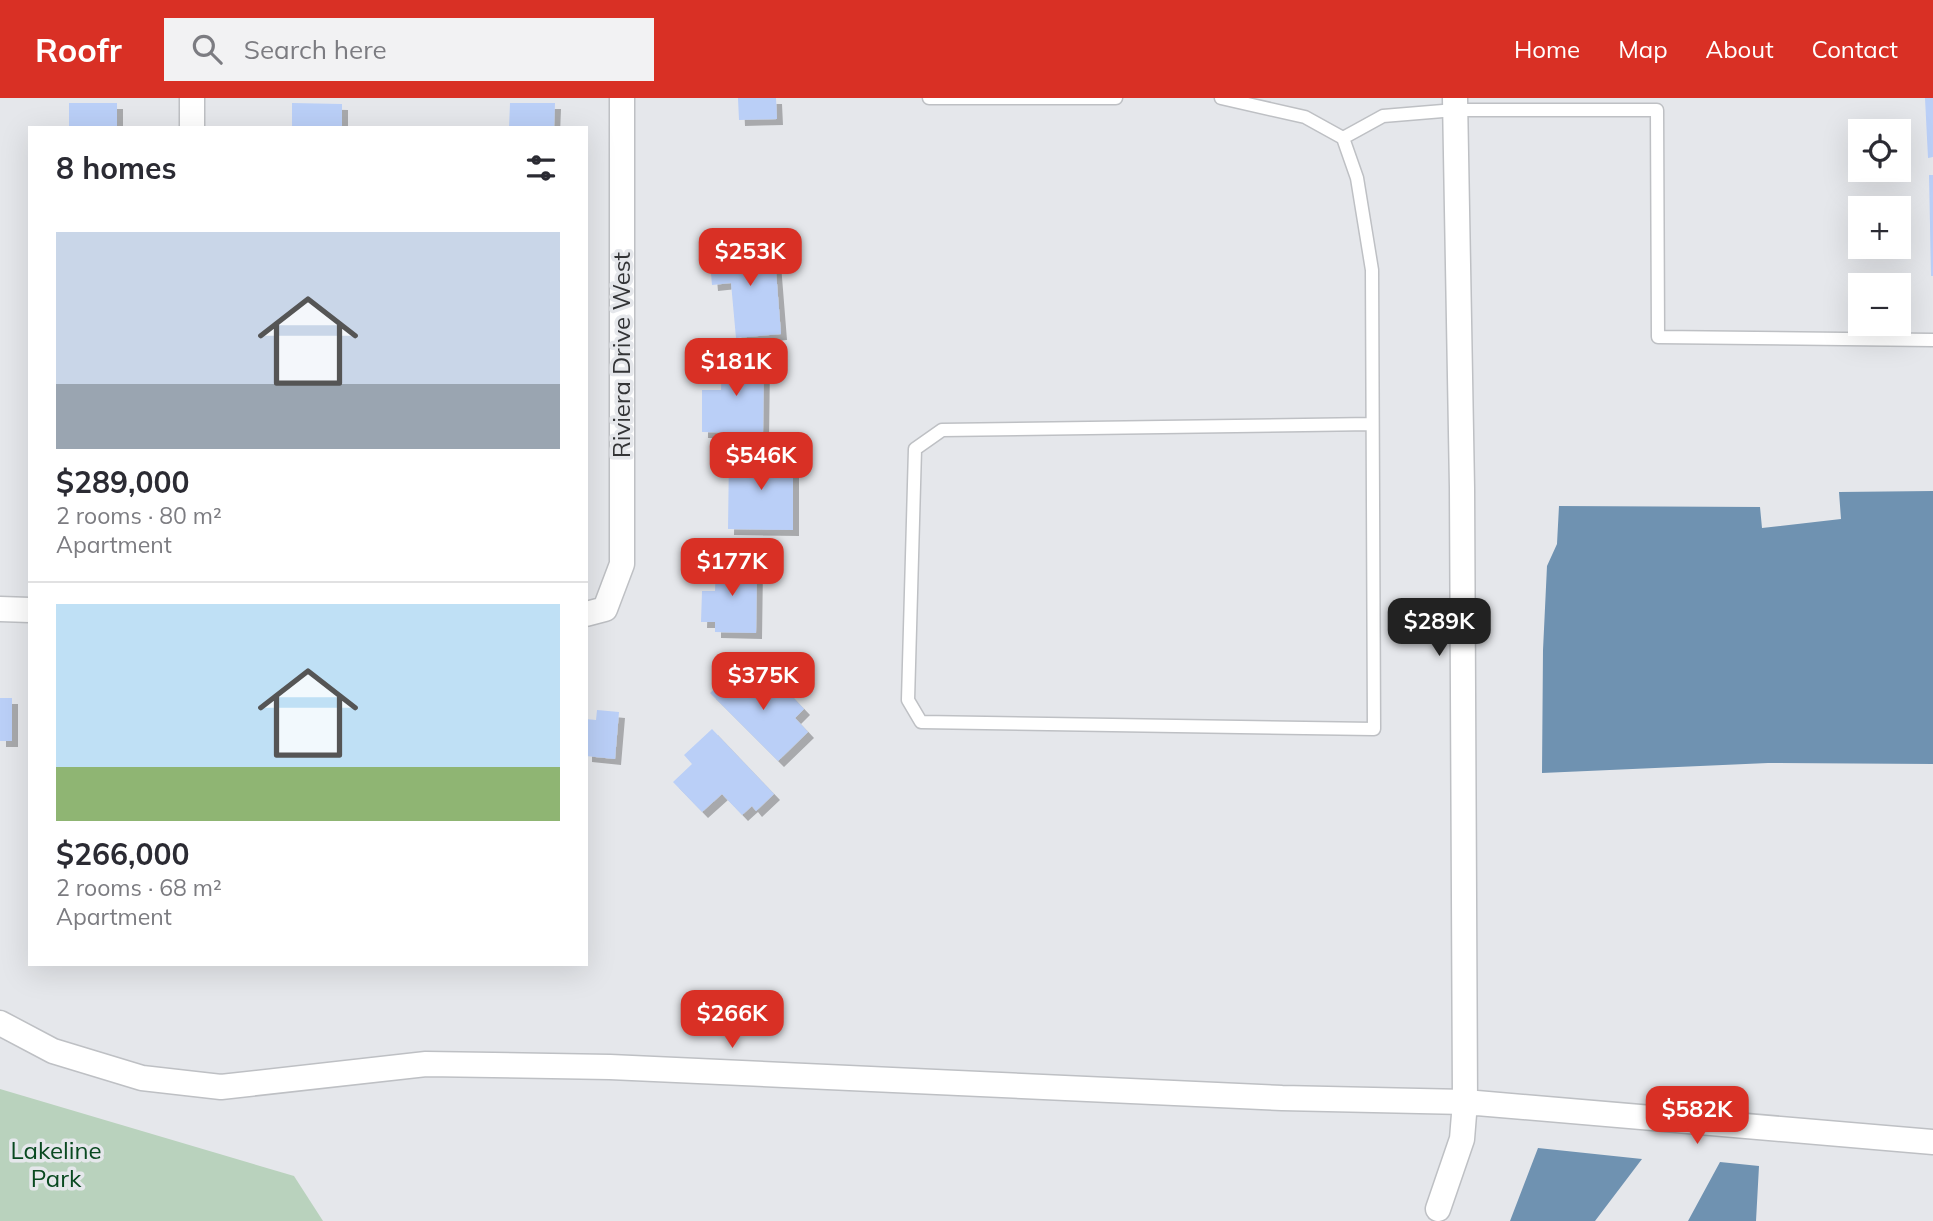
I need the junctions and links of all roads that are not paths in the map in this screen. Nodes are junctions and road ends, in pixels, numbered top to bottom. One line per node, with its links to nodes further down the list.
1 (192, 98): 7 (street)
2 (622, 98): 13 (street, Riviera Drive West)
3 (929, 98): 4 (lane)
4 (1116, 98)
5 (1221, 98): 8 (lane)
6 (1455, 104): 8 (lane); 9 (lane); 15 (street)
7 (192, 126)
8 (1343, 138): 10 (lane)
9 (1933, 340)
10 (1372, 424): 10 (lane)
11 (0, 609): 12 (street)
12 (28, 610)
13 (595, 611)
14 (0, 1023): 15 (street)
15 (1465, 1102): 16 (street); 17 (street)
16 (1933, 1142)
17 (1438, 1209)

